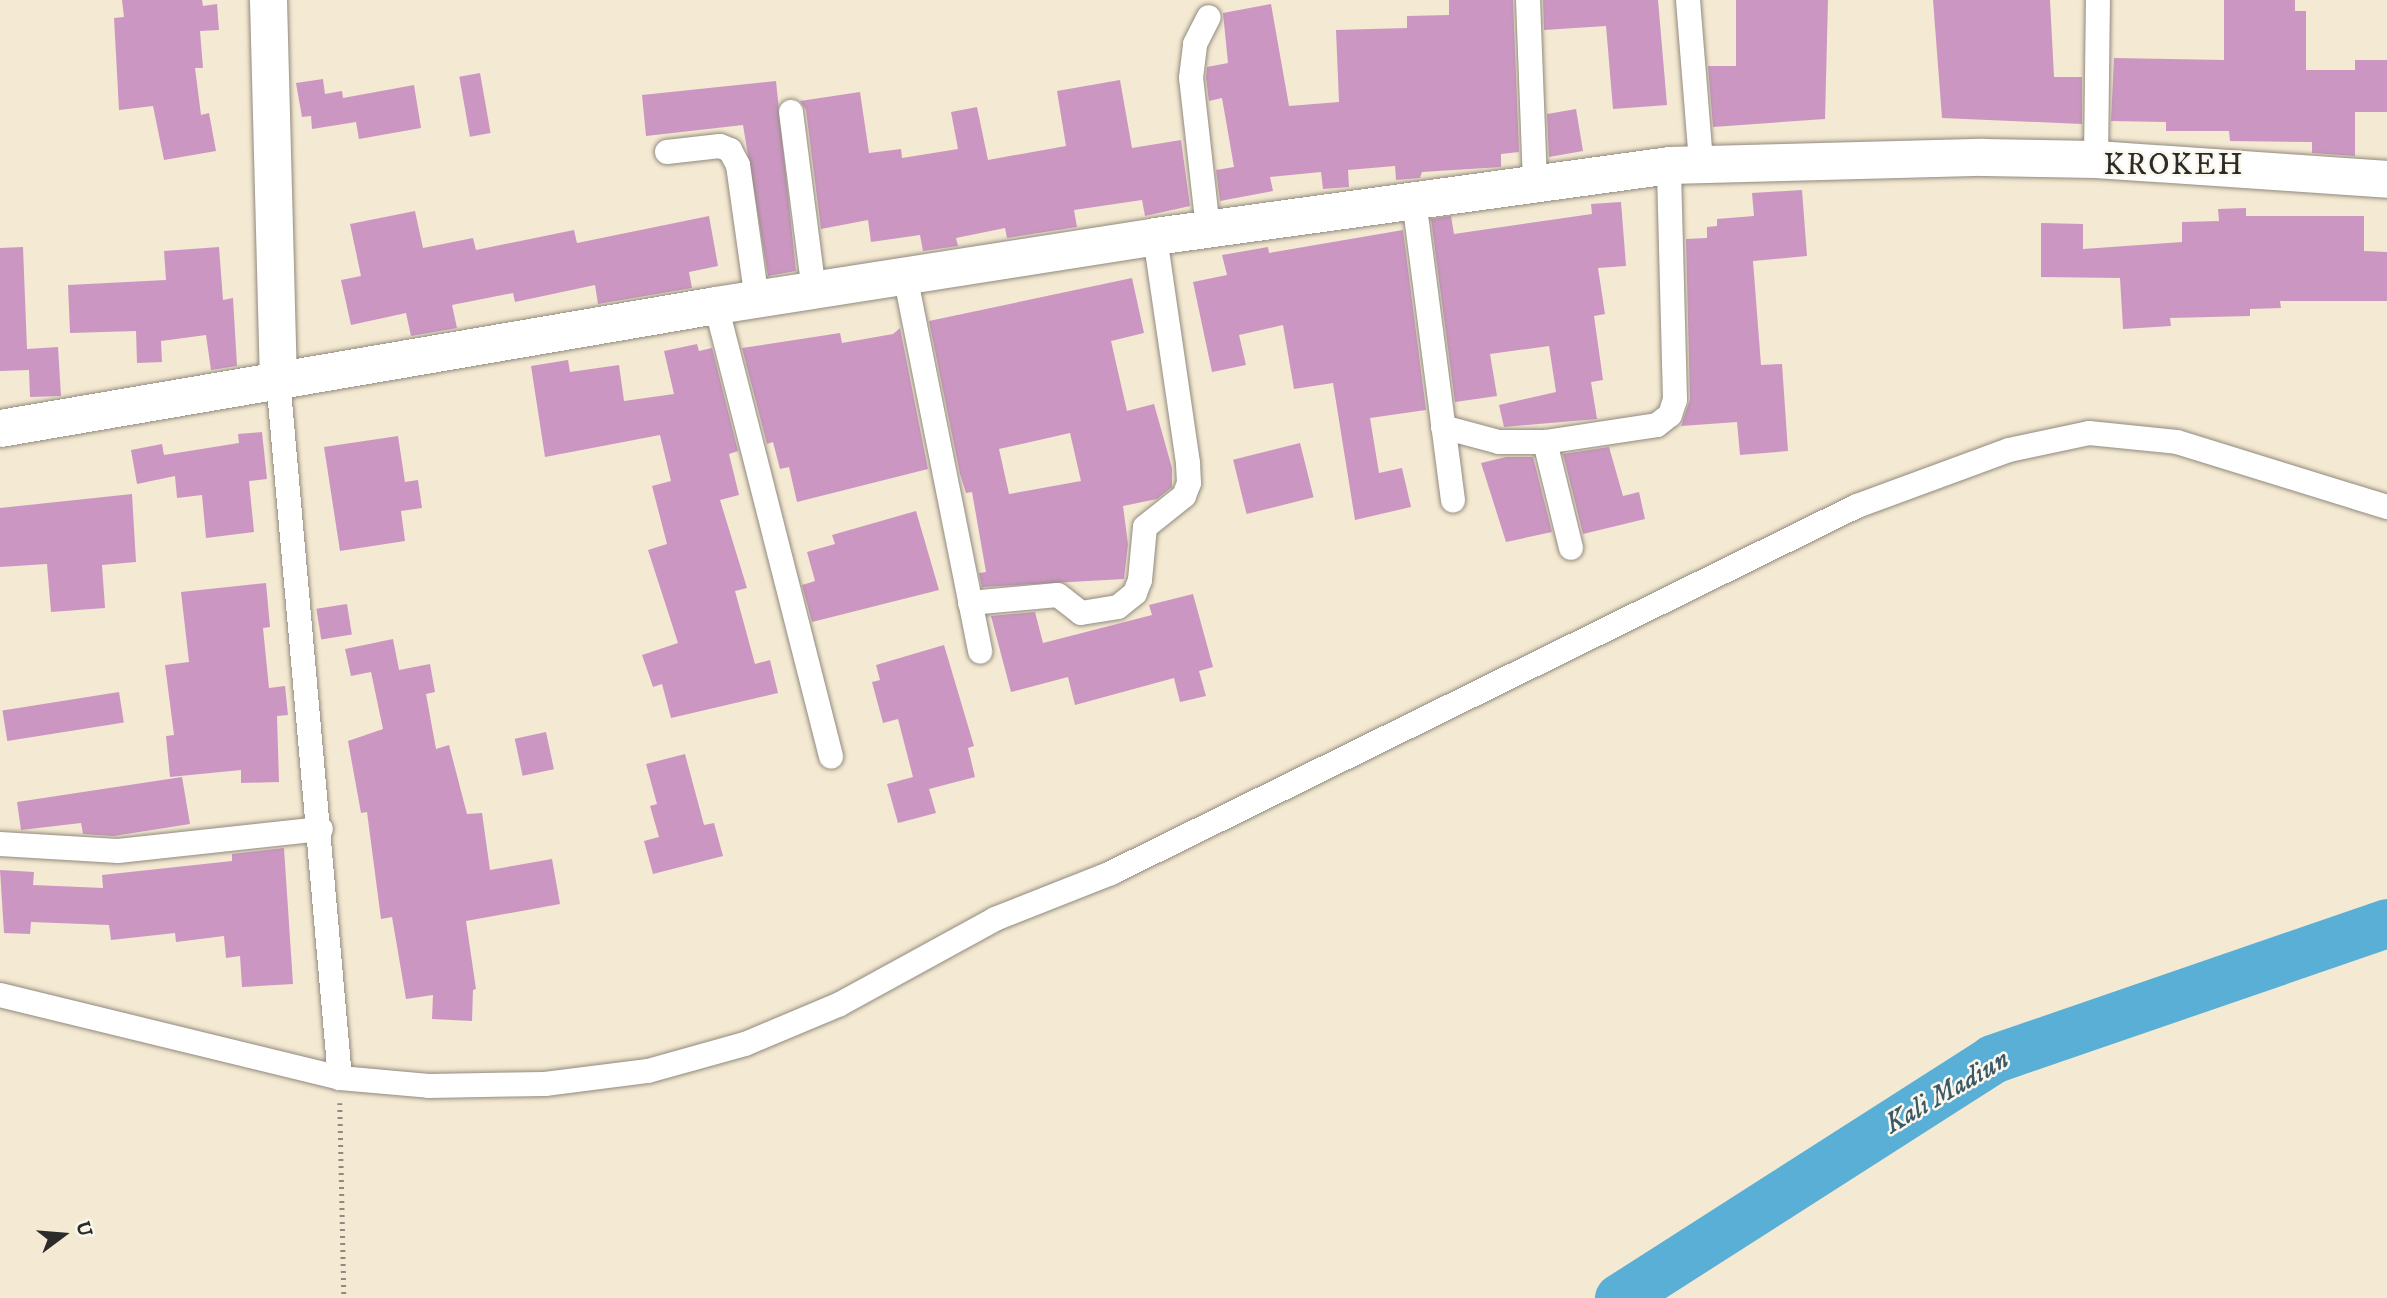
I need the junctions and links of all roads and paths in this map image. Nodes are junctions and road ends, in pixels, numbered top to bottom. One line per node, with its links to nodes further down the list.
1 (268, 0): 19 (main road)
2 (1528, 0): 11 (street)
3 (1688, 0): 9 (street)
4 (2098, 0): 8 (street)
5 (1209, 17): 13 (street)
6 (791, 112): 16 (street)
7 (667, 152): 17 (street)
8 (2096, 159): 9 (main road); 10 (main road)
9 (1685, 164): 11 (main road); 22 (street)
10 (2387, 179)
11 (1535, 184): 12 (main road)
12 (1414, 200): 13 (main road); 20 (street)
13 (1208, 229): 14 (main road)
14 (1155, 236): 15 (main road); 26 (street)
15 (905, 275): 16 (main road); 26 (street)
16 (814, 291): 17 (main road)
17 (757, 301): 18 (main road)
18 (716, 305): 19 (main road); 28 (street)
19 (278, 379): 21 (main road); 29 (street)
20 (1443, 426): 22 (street); 23 (street)
21 (0, 428)
22 (1545, 442): 25 (street)
23 (1452, 500)
24 (2387, 507): 32 (street)
25 (1571, 548)
26 (970, 603): 27 (street)
27 (980, 652)
28 (831, 757)
29 (321, 829): 30 (street); 32 (street)
30 (0, 844)
31 (0, 995): 32 (street)
32 (340, 1078): 33 (path)
33 (344, 1298)

